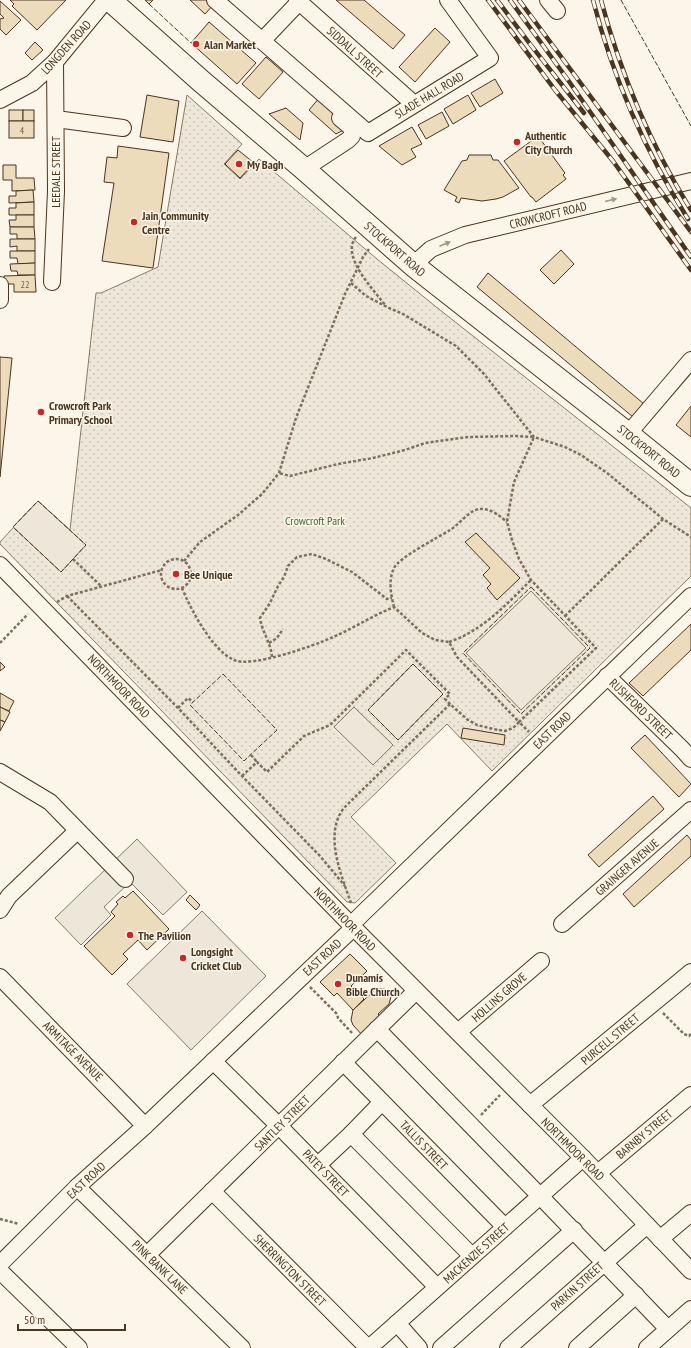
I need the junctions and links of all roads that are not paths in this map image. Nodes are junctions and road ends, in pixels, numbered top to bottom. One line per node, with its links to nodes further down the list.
1 (106, 0): 7 (street, LONGDEN ROAD)
2 (110, 0): 13 (highway, STOCKPORT ROAD)
3 (215, 0): 6 (street)
4 (448, 0): 10 (street, SLADE HALL ROAD)
5 (298, 1): 6 (street); 10 (street, SIDDALL STREET)
6 (262, 41): 10 (street, SLADE HALL ROAD)
7 (55, 62): 9 (street, LONGDEN ROAD); 11 (street, LEEDALE STREET)
8 (304, 86): 13 (street)
9 (0, 100)
10 (414, 104)
11 (56, 118): 12 (street); 16 (street, LEEDALE STREET)
12 (123, 128)
13 (304, 169): 15 (highway, STOCKPORT ROAD)
14 (691, 181): 15 (street, CROWCROFT ROAD, one-way to 14)
15 (413, 265): 20 (highway, STOCKPORT ROAD)
16 (52, 282)
17 (0, 285): 18 (street)
18 (0, 300)
19 (691, 360): 20 (street)
20 (628, 434): 21 (highway, STOCKPORT ROAD)
21 (691, 485)
22 (0, 565): 32 (street, NORTHMOOR ROAD)
23 (691, 596): 24 (street, EAST ROAD)
24 (607, 676): 25 (street, RUSHFORD STREET); 32 (street, EAST ROAD)
25 (688, 749)
26 (0, 772): 28 (street)
27 (691, 810): 31 (street, GRAINGER AVENUE)
28 (77, 830): 29 (street); 30 (street)
29 (125, 878)
30 (0, 910)
31 (562, 924)
32 (352, 926): 36 (street, NORTHMOOR ROAD); 39 (street, EAST ROAD)
33 (540, 961): 38 (street, HOLLINS GROVE)
34 (691, 972): 43 (street, PURCELL STREET)
35 (0, 977): 44 (street, ARMITAGE AVENUE)
36 (416, 991): 37 (street, SANTLEY STREET); 38 (street, NORTHMOOR ROAD)
37 (377, 1029): 40 (street, SANTLEY STREET); 52 (street)
38 (458, 1032): 43 (street, NORTHMOOR ROAD)
39 (213, 1061): 44 (street, EAST ROAD); 45 (street, PATEY STREET)
40 (343, 1062): 42 (street, TALLIS STREET); 45 (street, SANTLEY STREET)
41 (691, 1095): 49 (street, BARNBY STREET)
42 (382, 1102): 46 (street); 55 (street, TALLIS STREET)
43 (530, 1105): 47 (street, NORTHMOOR ROAD)
44 (145, 1126): 50 (street, EAST ROAD)
45 (279, 1126): 48 (street, PATEY STREET); 51 (street, SANTLEY STREET)
46 (351, 1134): 48 (street); 59 (street)
47 (583, 1158): 49 (street, NORTHMOOR ROAD); 52 (street, MACKENZIE STREET)
48 (318, 1165): 64 (street, PATEY STREET)
49 (598, 1172): 54 (street, NORTHMOOR ROAD)
50 (77, 1187): 58 (street, PINK BANK LANE); 61 (street, EAST ROAD)
51 (212, 1191): 58 (street, SANTLEY STREET); 71 (street, SHERRINGTON STREET)
52 (540, 1196): 55 (street, MACKENZIE STREET); 56 (street)
53 (691, 1213): 57 (street)
54 (647, 1225): 57 (street, NORTHMOOR ROAD); 60 (street, PARKIN STREET)
55 (505, 1227): 59 (street, MACKENZIE STREET)
56 (574, 1230): 60 (street); 73 (street)
57 (660, 1239): 63 (street, NORTHMOOR ROAD)
58 (147, 1255): 70 (street, PINK BANK LANE)
59 (472, 1256): 64 (street, MACKENZIE STREET)
60 (605, 1262): 65 (street); 74 (street, PARKIN STREET)
61 (0, 1264)
62 (0, 1271): 69 (street)
63 (691, 1271)
64 (437, 1287): 67 (street, MACKENZIE STREET)
65 (636, 1295): 68 (street); 75 (street)
66 (691, 1309): 68 (street)
67 (397, 1323): 71 (street, MACKENZIE STREET); 72 (street)
68 (668, 1329): 76 (street)
69 (79, 1348)
70 (242, 1348)
71 (368, 1348)
72 (419, 1348)
73 (441, 1348)
74 (508, 1348)
75 (577, 1348)
76 (647, 1348)

